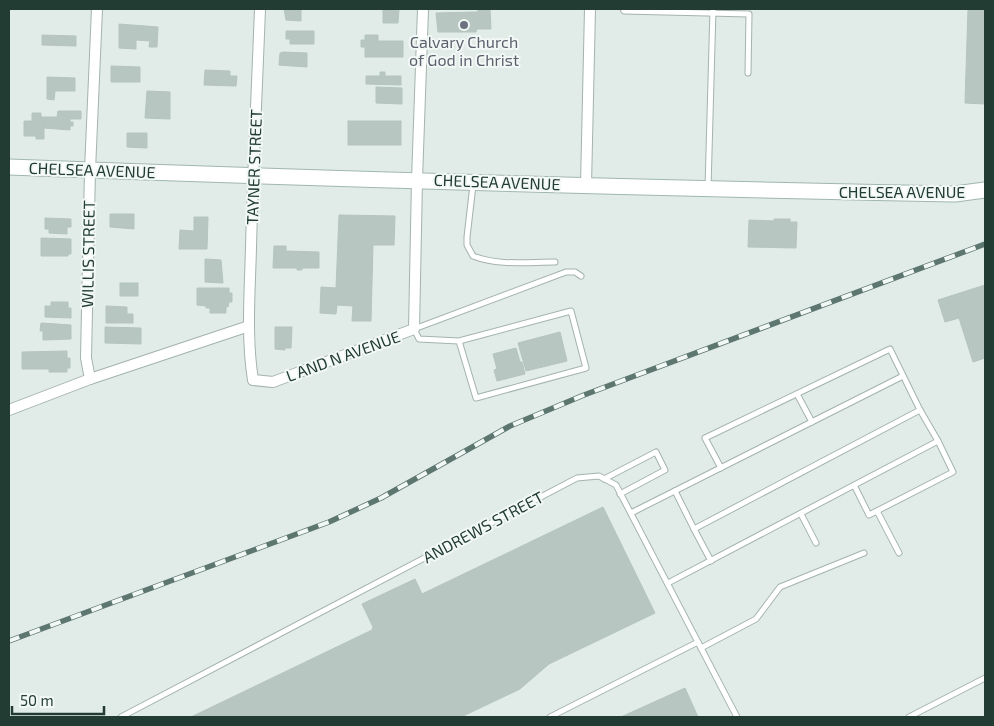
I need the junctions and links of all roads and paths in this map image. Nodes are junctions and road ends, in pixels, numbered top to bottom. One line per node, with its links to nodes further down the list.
1 (97, 9): 11 (street, WILLIS STREET)
2 (260, 9): 12 (street, TAYNER STREET)
3 (423, 9): 13 (street)
4 (590, 9): 15 (street)
5 (623, 9): 6 (lane)
6 (686, 11): 7 (lane)
7 (713, 11): 8 (lane); 16 (lane)
8 (750, 11): 9 (lane)
9 (748, 73)
10 (9, 167): 11 (main road, CHELSEA AVENUE)
11 (90, 170): 12 (main road, CHELSEA AVENUE); 24 (street, WILLIS STREET)
12 (253, 176): 13 (main road, CHELSEA AVENUE); 20 (street, TAYNER STREET)
13 (417, 180): 14 (main road, CHELSEA AVENUE); 21 (street)
14 (473, 182): 15 (main road, CHELSEA AVENUE); 18 (lane)
15 (586, 185): 16 (main road, CHELSEA AVENUE)
16 (708, 189): 17 (main road, CHELSEA AVENUE)
17 (985, 190)
18 (555, 262)
19 (581, 276): 21 (lane, L AND N AVENUE)
20 (249, 326): 21 (street, L AND N AVENUE); 24 (street)
21 (414, 330): 22 (lane)
22 (459, 341): 22 (lane)
23 (903, 376): 25 (lane); 27 (lane); 28 (lane)
24 (90, 380): 26 (street)
25 (797, 394): 28 (lane); 30 (lane)
26 (9, 410)
27 (920, 410): 29 (lane); 38 (lane)
28 (812, 422): 30 (lane)
29 (938, 442): 32 (lane); 35 (lane)
30 (721, 468): 33 (lane)
31 (604, 479): 34 (lane); 34 (lane); 47 (lane, ANDREWS STREET)
32 (854, 485): 35 (lane); 37 (lane)
33 (675, 491): 36 (lane); 38 (lane)
34 (620, 494): 36 (lane)
35 (877, 511): 41 (lane)
36 (631, 513): 43 (lane)
37 (801, 514): 39 (lane); 42 (lane)
38 (694, 529): 42 (lane)
39 (816, 543)
40 (864, 553): 45 (lane)
41 (899, 553)
42 (711, 561): 43 (lane)
43 (668, 583): 44 (lane)
44 (698, 642): 45 (lane); 48 (lane)
45 (701, 648): 49 (lane)
46 (985, 678): 50 (lane)
47 (121, 717)
48 (550, 717)
49 (737, 717)
50 (909, 717)

